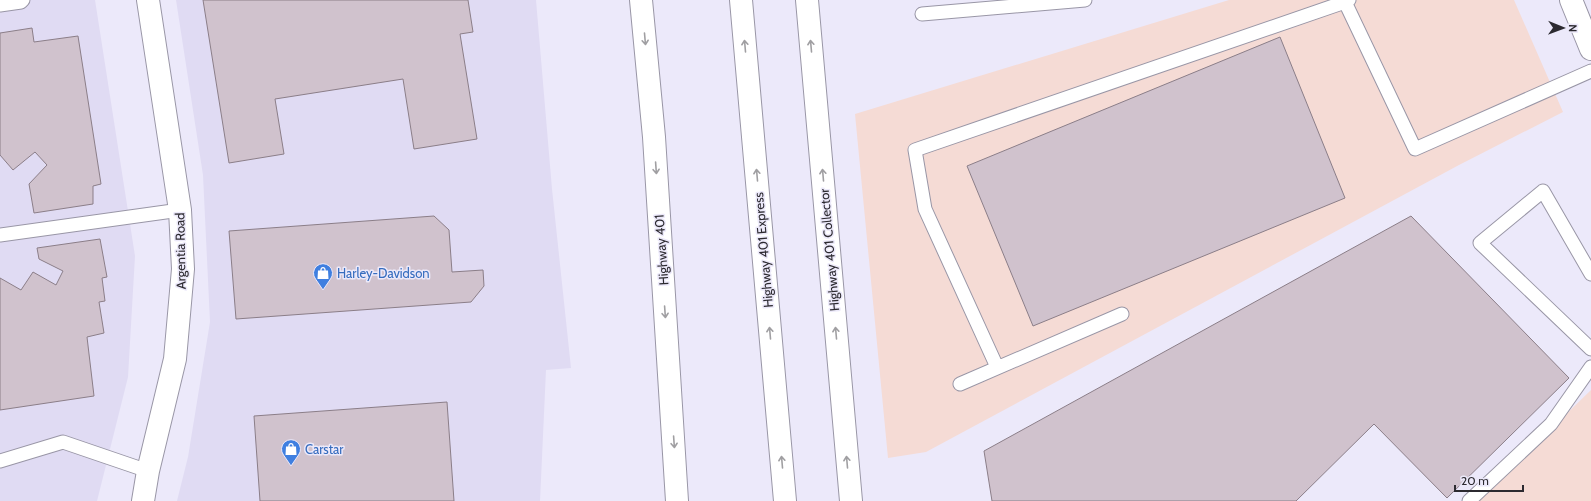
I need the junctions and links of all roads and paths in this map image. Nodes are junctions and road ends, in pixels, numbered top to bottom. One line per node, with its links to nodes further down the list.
1 (23, 0): 9 (lane)
2 (148, 0): 13 (main road, Argentia Road)
3 (641, 0): 24 (main road, Highway 401, one-way to 24)
4 (741, 0): 25 (main road, Highway 401 Express, one-way to 4)
5 (807, 0): 26 (main road, Highway 401 Collector, one-way to 5)
6 (1084, 0): 10 (lane)
7 (1571, 0): 11 (main road)
8 (1347, 1): 12 (lane); 19 (lane)
9 (0, 5)
10 (922, 14)
11 (1591, 49)
12 (1591, 71)
13 (180, 210): 14 (lane); 22 (main road, Argentia Road)
14 (0, 235)
15 (1591, 274): 17 (lane)
16 (1122, 314): 19 (lane)
17 (1591, 349)
18 (1591, 366): 27 (lane)
19 (998, 367): 20 (lane)
20 (960, 384)
21 (0, 461): 22 (lane)
22 (148, 471): 23 (main road, Argentia Road)
23 (143, 501)
24 (678, 501)
25 (785, 501)
26 (851, 501)
27 (1468, 501)

